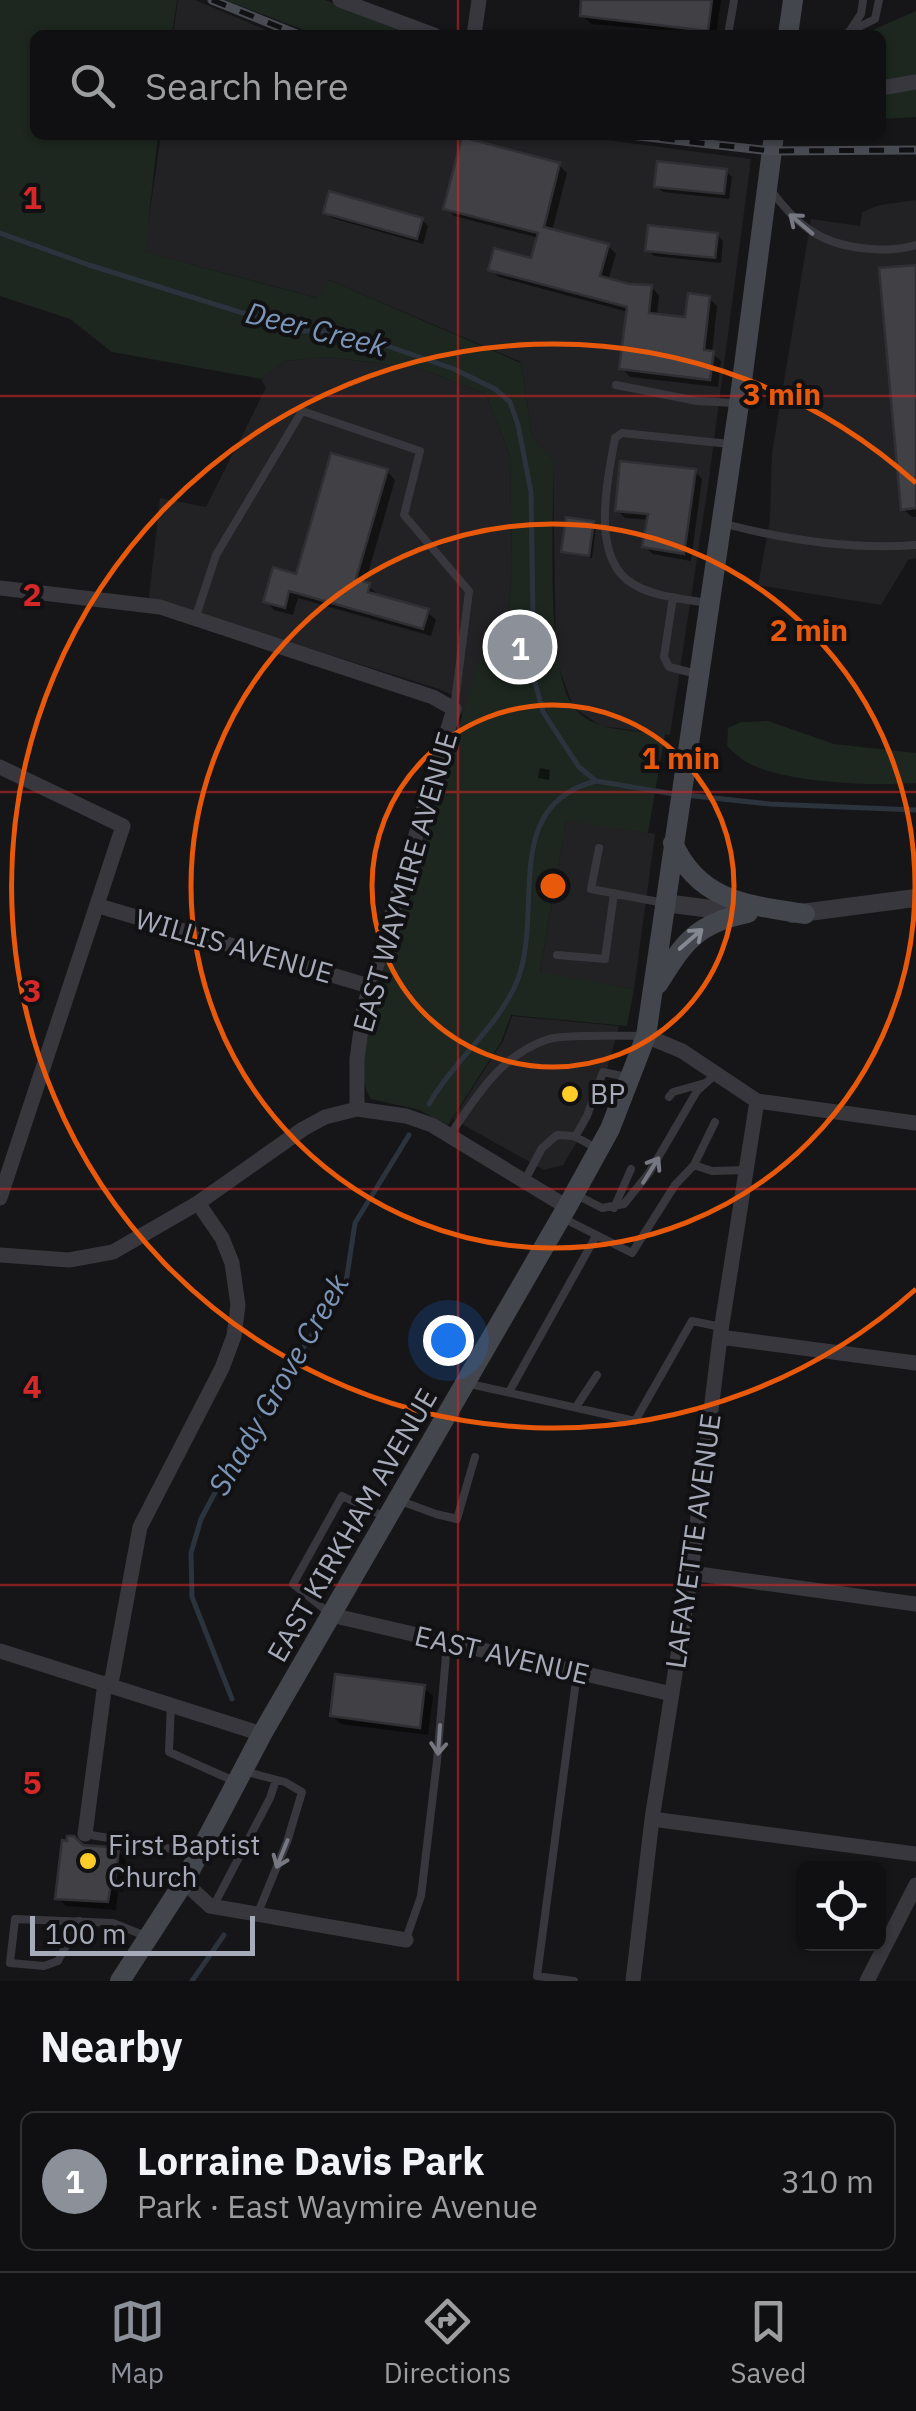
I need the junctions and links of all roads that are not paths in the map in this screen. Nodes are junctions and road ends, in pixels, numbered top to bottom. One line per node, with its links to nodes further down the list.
1 (340, 0): 7 (street)
2 (479, 0): 8 (street)
3 (734, 0): 9 (lane)
4 (793, 0): 10 (main road)
5 (863, 0): 11 (lane)
6 (879, 0): 12 (lane)
7 (421, 30)
8 (475, 30)
9 (729, 30)
10 (789, 30)
11 (849, 30)
12 (853, 30)
13 (916, 82): 14 (street)
14 (886, 87)
15 (773, 140): 16 (main road, EAST KIRKHAM AVENUE)
16 (768, 186): 17 (lane, one-way to 16); 19 (main road, EAST KIRKHAM AVENUE)
17 (916, 245)
18 (616, 385): 19 (lane)
19 (740, 404): 20 (main road, EAST KIRKHAM AVENUE)
20 (733, 445): 21 (main road, EAST KIRKHAM AVENUE); 24 (lane)
21 (721, 523): 22 (lane); 25 (main road, EAST KIRKHAM AVENUE)
22 (916, 545)
23 (0, 588): 26 (street, EAST WAYMIRE AVENUE)
24 (673, 597): 25 (lane); 27 (lane)
25 (708, 603): 27 (main road, EAST KIRKHAM AVENUE)
26 (195, 620): 28 (street, EAST WAYMIRE AVENUE); 28 (lane)
27 (697, 674): 30 (main road, EAST KIRKHAM AVENUE)
28 (454, 709): 39 (street, EAST WAYMIRE AVENUE)
29 (0, 767): 35 (street)
30 (673, 843): 34 (main road, EAST KIRKHAM AVENUE); 37 (main road)
31 (599, 848): 32 (lane)
32 (614, 893): 34 (lane); 38 (lane)
33 (916, 898): 37 (street)
34 (664, 903): 36 (street); 40 (main road, EAST KIRKHAM AVENUE)
35 (98, 906): 39 (street, WILLIS AVENUE); 56 (street)
36 (748, 913): 37 (street); 40 (main road, one-way to 36)
37 (805, 914)
38 (557, 955)
39 (369, 986): 46 (street, EAST WAYMIRE AVENUE)
40 (654, 990): 41 (main road, EAST KIRKHAM AVENUE)
41 (646, 1036): 42 (main road, EAST KIRKHAM AVENUE); 43 (street); 49 (lane)
42 (632, 1078): 50 (lane); 51 (main road, EAST KIRKHAM AVENUE)
43 (710, 1078): 44 (lane); 45 (street); 59 (lane, one-way to 43)
44 (669, 1097)
45 (757, 1102): 48 (street); 54 (street, LAFAYETTE AVENUE)
46 (356, 1109): 49 (street); 57 (street)
47 (715, 1122): 52 (lane)
48 (916, 1123)
49 (450, 1135): 55 (street)
50 (576, 1136): 51 (lane); 55 (lane)
51 (599, 1149): 58 (main road, EAST KIRKHAM AVENUE)
52 (694, 1165): 54 (lane); 60 (lane)
53 (631, 1169): 59 (lane)
54 (746, 1170): 62 (street, LAFAYETTE AVENUE)
55 (525, 1180): 58 (street)
56 (0, 1198)
57 (198, 1202): 61 (street); 76 (street)
58 (568, 1206): 59 (lane); 60 (lane); 65 (main road, EAST KIRKHAM AVENUE)
59 (614, 1208)
60 (596, 1236): 66 (lane)
61 (0, 1255)
62 (721, 1332): 63 (street); 67 (lane); 70 (street, LAFAYETTE AVENUE)
63 (916, 1362)
64 (597, 1375): 67 (lane)
65 (466, 1383): 66 (lane); 69 (main road, EAST KIRKHAM AVENUE)
66 (508, 1392): 67 (lane)
67 (576, 1408)
68 (475, 1457): 69 (lane)
69 (393, 1509): 72 (main road, EAST KIRKHAM AVENUE); 72 (lane)
70 (691, 1574): 71 (street); 77 (street, LAFAYETTE AVENUE)
71 (916, 1604)
72 (332, 1616): 73 (street, EAST AVENUE); 79 (main road, EAST KIRKHAM AVENUE)
73 (446, 1643): 75 (street, EAST AVENUE); 92 (lane, one-way to 92)
74 (0, 1652): 76 (street)
75 (577, 1673): 77 (street, EAST AVENUE); 94 (lane)
76 (108, 1683): 78 (street); 83 (street)
77 (672, 1694): 82 (street, LAFAYETTE AVENUE)
78 (170, 1703): 79 (street); 80 (lane)
79 (262, 1734): 80 (main road, EAST KIRKHAM AVENUE)
80 (240, 1777): 81 (lane); 84 (main road, EAST KIRKHAM AVENUE)
81 (276, 1780): 88 (lane); 89 (lane, one-way to 89)
82 (652, 1819): 85 (street); 95 (street, LAFAYETTE AVENUE)
83 (85, 1834): 84 (lane)
84 (199, 1854): 86 (main road, EAST KIRKHAM AVENUE)
85 (916, 1854)
86 (184, 1882): 88 (street); 91 (main road, EAST KIRKHAM AVENUE)
87 (916, 1885): 96 (street)
88 (213, 1907): 89 (street)
89 (257, 1914): 92 (street)
90 (79, 1921): 90 (lane); 91 (lane)
91 (148, 1938): 93 (main road, EAST KIRKHAM AVENUE)
92 (406, 1940)
93 (120, 1981)
94 (574, 1981)
95 (633, 1981)
96 (867, 1981)

